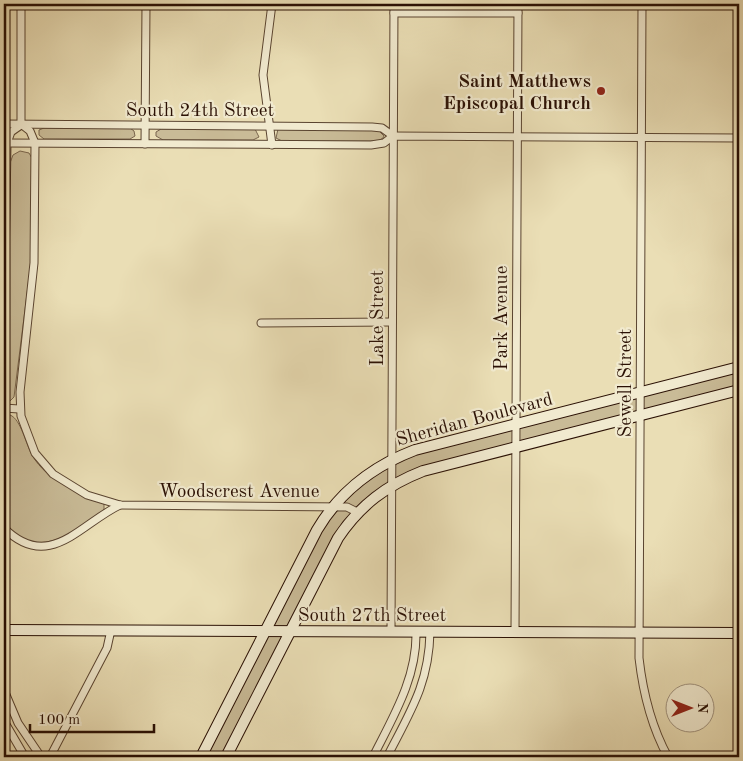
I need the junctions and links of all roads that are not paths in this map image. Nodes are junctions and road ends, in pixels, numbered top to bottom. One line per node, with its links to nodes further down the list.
1 (22, 4): 10 (street)
2 (146, 4): 11 (street)
3 (272, 4): 12 (street)
4 (394, 4): 7 (street, Lake Street)
5 (518, 4): 8 (street, Park Avenue)
6 (642, 4): 15 (street, Sewell Street)
7 (394, 13): 8 (street); 13 (street, Lake Street)
8 (518, 13): 14 (street, Park Avenue)
9 (4, 124): 10 (street, South 24th Street)
10 (21, 124): 11 (street, South 24th Street); 17 (street); 18 (street)
11 (145, 125): 12 (street, South 24th Street); 19 (street)
12 (270, 125): 13 (street, South 24th Street); 20 (street)
13 (393, 136): 14 (street, South 24th Street); 20 (street, South 24th Street); 21 (street, Lake Street)
14 (517, 137): 15 (street, South 24th Street); 30 (street, Park Avenue)
15 (641, 138): 16 (street, South 24th Street); 26 (street, Sewell Street)
16 (739, 138)
17 (5, 143): 18 (street, South 24th Street); 23 (street)
18 (35, 143): 19 (street, South 24th Street); 28 (street, Woodscrest Avenue)
19 (145, 144): 20 (street, South 24th Street)
20 (272, 145)
21 (392, 322): 22 (street); 32 (street, Lake Street)
22 (261, 323)
23 (4, 334)
24 (739, 367): 26 (main road, Sheridan Boulevard)
25 (739, 390): 29 (main road, Sheridan Boulevard)
26 (640, 392): 29 (street, Sewell Street); 30 (main road, Sheridan Boulevard)
27 (4, 408): 28 (street)
28 (19, 409): 34 (street, Woodscrest Avenue)
29 (640, 416): 31 (main road, Sheridan Boulevard); 46 (street, Sewell Street)
30 (516, 424): 31 (street, Park Avenue); 32 (main road, Sheridan Boulevard)
31 (516, 447): 33 (main road, Sheridan Boulevard); 45 (street, Park Avenue)
32 (392, 458): 33 (street, Lake Street); 35 (main road, Sheridan Boulevard)
33 (392, 484): 36 (main road, Sheridan Boulevard); 42 (street, Lake Street)
34 (120, 505): 35 (street, Woodscrest Avenue); 37 (street)
35 (332, 506): 36 (street, Woodscrest Avenue); 40 (main road, Sheridan Boulevard)
36 (357, 512): 41 (main road, Sheridan Boulevard)
37 (4, 528)
38 (4, 630): 39 (main road, South 27th Street)
39 (110, 630): 40 (main road, South 27th Street); 53 (street)
40 (265, 631): 41 (main road, South 27th Street); 54 (main road, Sheridan Boulevard)
41 (292, 631): 42 (main road, South 27th Street); 55 (main road, Sheridan Boulevard)
42 (391, 632): 43 (main road, South 27th Street)
43 (416, 632): 44 (main road, South 27th Street); 50 (street)
44 (430, 632): 45 (main road, South 27th Street); 56 (street)
45 (515, 632): 46 (main road, South 27th Street)
46 (639, 633): 47 (main road, South 27th Street); 58 (street, Sewell Street)
47 (739, 633)
48 (4, 690): 52 (street)
49 (4, 720): 51 (street)
50 (374, 756): 56 (street)
51 (26, 757)
52 (41, 757)
53 (50, 757)
54 (201, 757)
55 (226, 757)
56 (387, 757): 57 (street)
57 (662, 757)
58 (668, 757)

